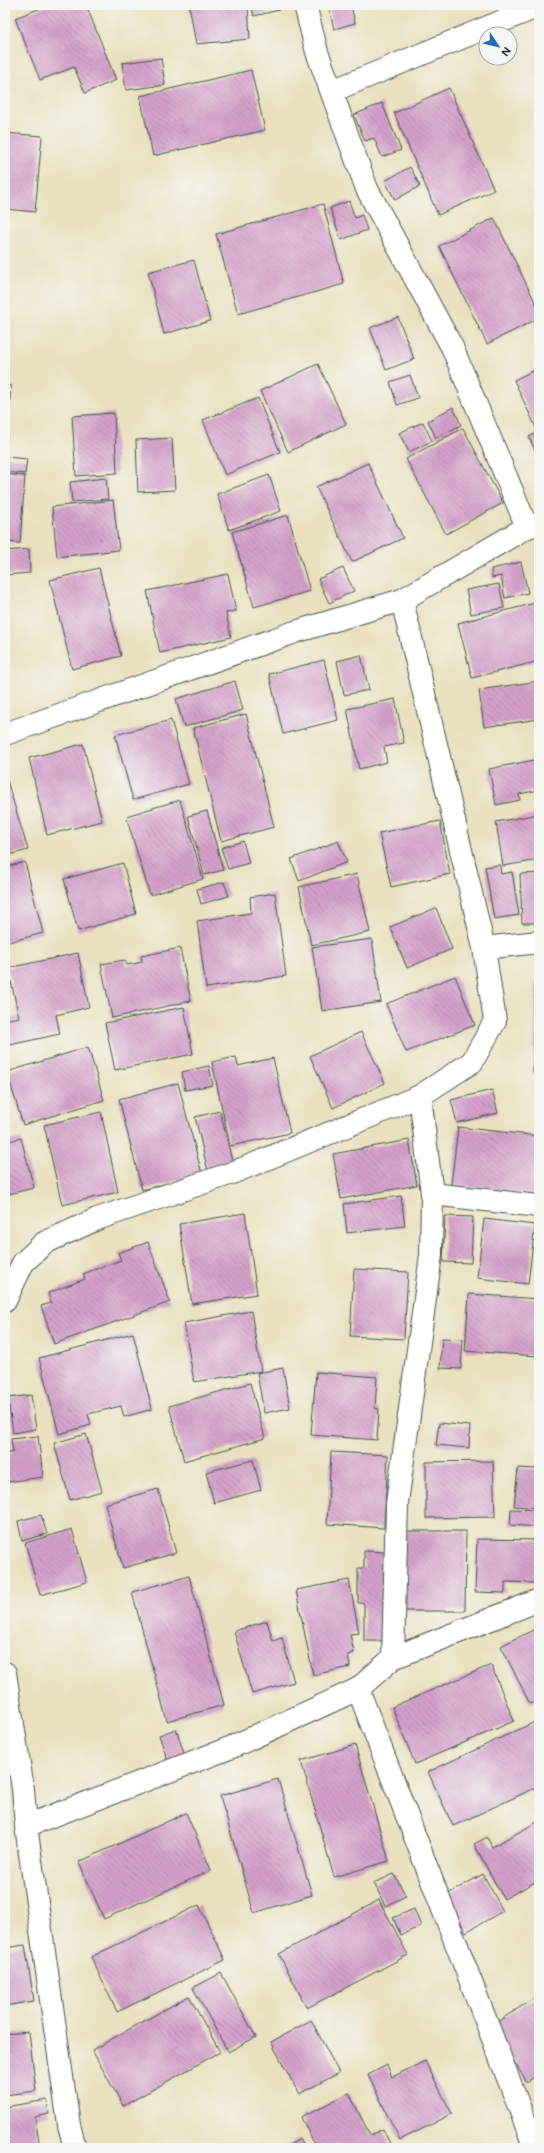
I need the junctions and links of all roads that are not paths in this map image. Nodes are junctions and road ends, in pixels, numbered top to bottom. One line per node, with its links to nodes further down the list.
1 (305, 5): 3 (street)
2 (539, 6): 3 (street)
3 (332, 91): 4 (street)
4 (533, 526): 5 (street)
5 (402, 600): 6 (street); 8 (street)
6 (5, 734)
7 (539, 942): 8 (street)
8 (484, 948): 9 (street)
9 (420, 1096): 10 (street); 12 (street)
10 (432, 1194): 11 (street); 14 (street)
11 (539, 1206)
12 (5, 1301)
13 (539, 1600): 14 (street)
14 (393, 1658): 16 (street)
15 (5, 1673): 17 (street)
16 (358, 1689): 18 (street); 20 (street)
17 (14, 1790): 18 (street)
18 (26, 1826): 19 (street)
19 (75, 2148)
20 (535, 2148)

